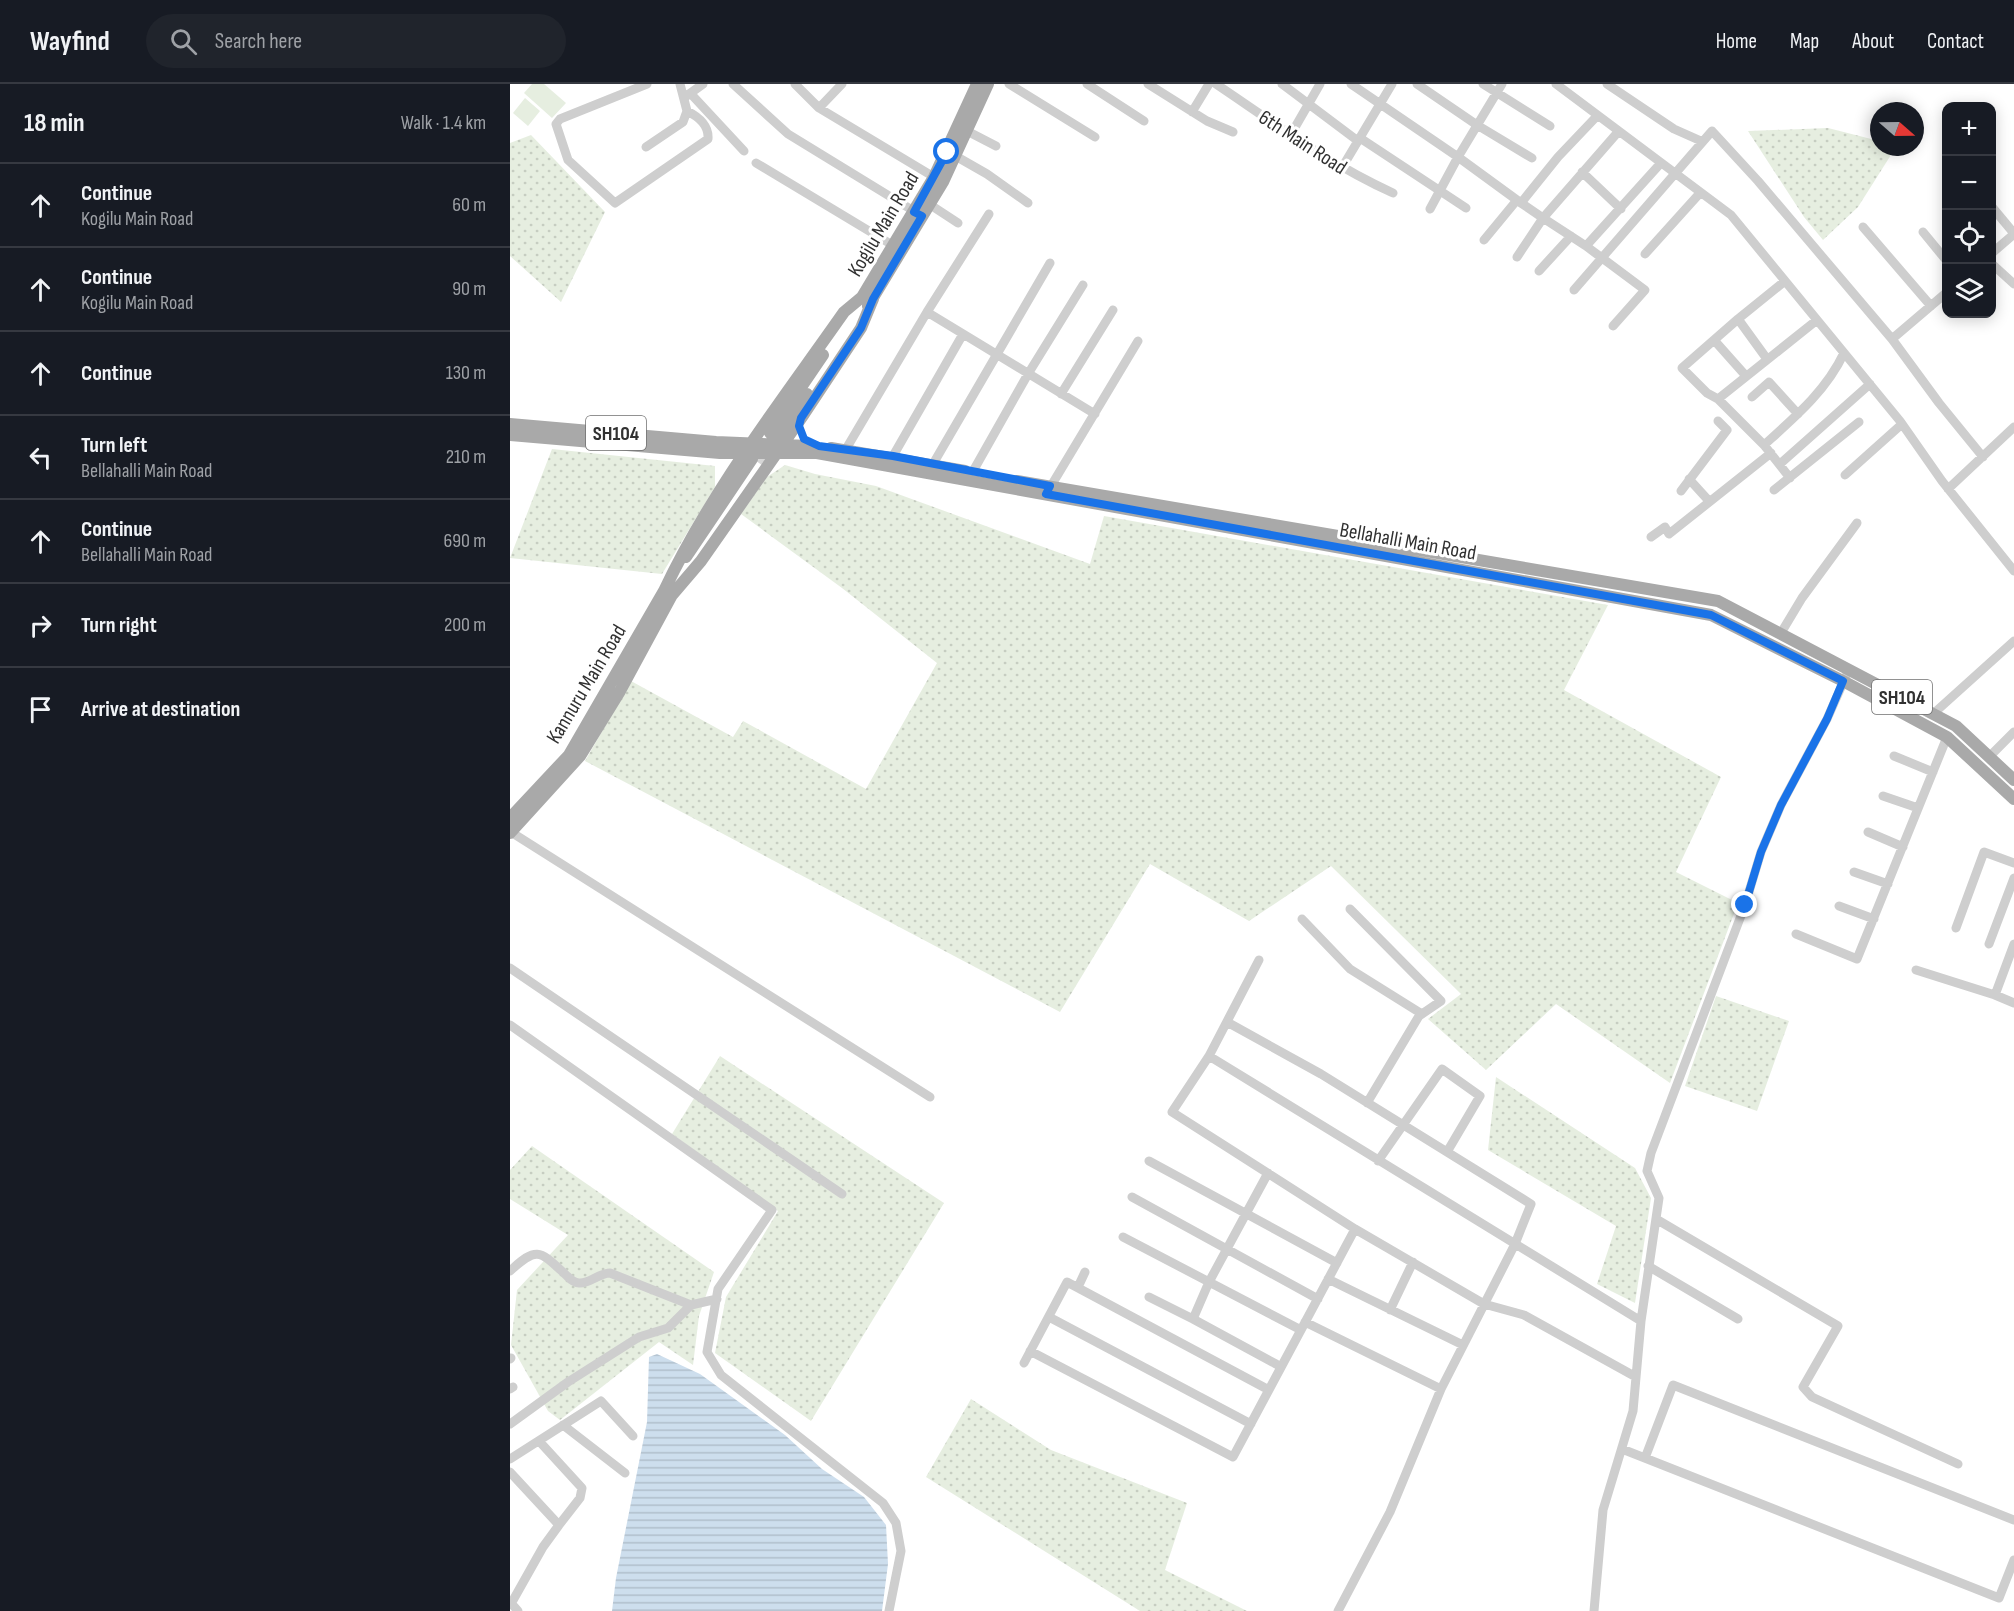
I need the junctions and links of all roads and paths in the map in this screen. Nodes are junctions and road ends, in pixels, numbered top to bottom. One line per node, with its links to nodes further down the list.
1 (647, 84): 29 (street)
2 (680, 84): 25 (street)
3 (703, 84): 25 (street)
4 (733, 84): 64 (street)
5 (795, 84): 28 (street)
6 (842, 84): 28 (street)
7 (977, 84): 45 (main road, Kogilu Main Road)
8 (988, 84): 35 (main road, Kogilu Main Road)
9 (1009, 84): 39 (street)
10 (1087, 84): 32 (street)
11 (1148, 84): 30 (street)
12 (1209, 84): 30 (street)
13 (1216, 84): 38 (street, 6th Main Road)
14 (1282, 84): 26 (street)
15 (1320, 84): 26 (street)
16 (1351, 84): 27 (street)
17 (1392, 84): 27 (street)
18 (1417, 84): 33 (street)
19 (1483, 84): 24 (street)
20 (1502, 84): 24 (street)
21 (1556, 84): 31 (street)
22 (1607, 84): 23 (street)
23 (1619, 87): 41 (street)
24 (1497, 94): 33 (street); 34 (street)
25 (687, 96): 29 (street); 44 (street)
26 (1309, 103): 38 (street); 40 (street)
27 (1379, 105): 40 (street); 46 (street)
28 (819, 108): 53 (street)
29 (687, 111): 43 (street)
30 (1192, 112): 36 (street)
31 (1598, 116): 37 (street); 57 (street)
32 (1144, 121)
33 (1477, 125): 46 (street); 47 (street)
34 (1550, 126)
35 (967, 131): 42 (street); 45 (main road, Kogilu Main Road)
36 (1233, 132)
37 (1618, 132): 49 (street); 51 (street)
38 (1290, 136): 50 (street, 6th Main Road)
39 (1095, 137)
40 (1359, 139): 50 (street); 54 (street)
41 (1701, 141): 52 (street); 95 (street)
42 (996, 146)
43 (646, 147)
44 (744, 151)
45 (952, 154): 53 (main road, Kogilu Main Road); 58 (street); 59 (main road, Kogilu Main Road)
46 (1458, 158): 54 (street); 57 (street)
47 (1532, 158)
48 (756, 163): 72 (street)
49 (1660, 164): 52 (street); 62 (street)
50 (1343, 166): 55 (street, 6th Main Road)
51 (1582, 172): 62 (street); 66 (street)
52 (1673, 174): 56 (street); 78 (street)
53 (934, 177): 64 (main road, Kogilu Main Road)
54 (1438, 192): 60 (street); 61 (street)
55 (1393, 193)
56 (1700, 193): 75 (street); 82 (street)
57 (1519, 201): 66 (street); 71 (street)
58 (1028, 203)
59 (929, 204): 64 (main road, Kogilu Main Road); 67 (street)
60 (1466, 208)
61 (1430, 209)
62 (1621, 209): 73 (street)
63 (1996, 212): 74 (street)
64 (918, 214): 72 (main road, Kogilu Main Road); 87 (main road, Kogilu Main Road)
65 (990, 214): 90 (street)
66 (1543, 218): 70 (street); 77 (street)
67 (958, 223)
68 (1863, 227): 88 (street)
69 (1923, 232): 76 (street)
70 (1570, 236): 73 (street); 81 (street)
71 (1484, 240)
72 (894, 246): 87 (main road, Kogilu Main Road)
73 (1586, 246): 78 (street)
74 (1996, 249)
75 (1645, 254)
76 (1942, 254)
77 (1517, 257)
78 (1603, 258): 85 (street); 93 (street)
79 (1050, 263): 99 (street)
80 (1996, 268): 83 (street)
81 (1539, 271)
82 (1785, 281): 91 (street); 92 (street)
83 (2014, 284)
84 (1083, 285): 101 (street)
85 (1574, 290)
86 (1942, 297): 88 (street)
87 (867, 298): 107 (main road); 116 (main road); 116 (main road, Kogilu Main Road)
88 (1931, 306): 95 (street)
89 (1113, 310): 104 (street)
90 (927, 312): 94 (street); 120 (street)
91 (1738, 320): 96 (street); 100 (street)
92 (1817, 320): 98 (street); 100 (street)
93 (1613, 326)
94 (963, 334): 99 (street); 123 (street)
95 (1892, 339): 124 (street)
96 (1714, 340): 102 (street); 106 (street)
97 (1138, 341): 108 (street)
98 (1844, 353): 103 (street); 109 (street)
99 (996, 354): 101 (street); 126 (street)
100 (1767, 359): 102 (street)
101 (1028, 374): 104 (street); 128 (street)
102 (1746, 376): 106 (street)
103 (1869, 384): 113 (street); 127 (street)
104 (1061, 394): 108 (street)
105 (1752, 398): 109 (street)
106 (1718, 399): 117 (street)
107 (804, 414): 116 (main road); 118 (main road)
108 (1095, 414): 134 (street)
109 (1798, 414): 117 (street)
110 (1718, 421): 132 (street)
111 (1859, 422): 130 (street)
112 (510, 424): 119 (main road, SH104)
113 (1902, 424): 129 (street); 133 (street)
114 (2014, 428): 124 (street)
115 (510, 435): 119 (main road, SH104)
116 (773, 439): 118 (main road, Bellahalli Main Road / SH104); 119 (main road); 121 (main road, Bellahalli Main Road / SH104); 125 (main road, SH104); 125 (main road); 125 (main road)
117 (1764, 445): 122 (street)
118 (819, 446): 120 (main road, Bellahalli Main Road / SH104)
119 (721, 448): 125 (main road, SH104); 131 (main road)
120 (846, 449): 123 (main road, Bellahalli Main Road / SH104)
121 (806, 453): 125 (main road); 134 (main road, Bellahalli Main Road / SH104)
122 (1771, 453): 127 (street); 137 (street)
123 (893, 456): 126 (main road, Bellahalli Main Road / SH104)
124 (1983, 457): 133 (street)
125 (754, 459): 131 (main road); 141 (main road); 141 (main road)
126 (933, 464): 128 (main road, Bellahalli Main Road / SH104)
127 (1780, 464): 130 (street)
128 (972, 473): 134 (main road, Bellahalli Main Road / SH104)
129 (1845, 475)
130 (1790, 478): 135 (street)
131 (729, 479): 141 (main road)
132 (1689, 480): 136 (street); 137 (street)
133 (1948, 489): 140 (street)
134 (1048, 490): 142 (main road, Bellahalli Main Road / SH104); 145 (main road, Bellahalli Main Road / SH104)
135 (1774, 490)
136 (1681, 491)
137 (1709, 501): 139 (street)
138 (1857, 523): 142 (street)
139 (1650, 537)
140 (2014, 571)
141 (668, 593): 156 (main road, Kannuru Main Road); 157 (main road)
142 (1781, 633): 144 (main road, Bellahalli Main Road / SH104)
143 (2014, 641): 146 (street)
144 (1850, 668): 145 (street); 146 (main road, Bellahalli Main Road / SH104)
145 (1843, 681): 148 (main road, Bellahalli Main Road / SH104); 191 (street)
146 (1933, 714): 150 (main road, Bellahalli Main Road / SH104)
147 (2014, 732): 150 (street)
148 (1947, 737): 151 (street); 154 (main road, Bellahalli Main Road / SH104)
149 (1894, 756): 151 (street)
150 (1989, 757): 152 (main road, Bellahalli Main Road / SH104)
151 (1933, 772): 155 (street)
152 (2014, 780)
153 (1883, 796): 155 (street)
154 (2014, 799)
155 (1918, 808): 159 (street)
156 (510, 818)
157 (510, 832): 181 (street)
158 (1868, 832): 159 (street)
159 (1903, 847): 163 (street)
160 (2014, 863): 168 (street)
161 (1854, 872): 163 (street)
162 (2014, 878): 170 (street)
163 (1888, 884): 167 (street)
164 (1839, 906): 167 (street)
165 (1350, 909): 177 (street)
166 (1302, 919): 177 (street)
167 (1874, 919): 169 (street)
168 (1956, 928)
169 (1796, 934)
170 (1989, 944)
171 (2014, 944): 175 (street)
172 (1259, 960): 178 (street)
173 (510, 968): 188 (street)
174 (1916, 970): 175 (street)
175 (1995, 995): 176 (street)
176 (2014, 1003)
177 (1422, 1014): 182 (street)
178 (1227, 1022): 180 (street); 182 (street)
179 (510, 1025): 205 (street)
180 (1209, 1056): 186 (street); 187 (street)
181 (930, 1097)
182 (1367, 1103): 183 (street)
183 (1404, 1126): 184 (street); 184 (street); 186 (street)
184 (1447, 1152): 194 (street)
185 (1149, 1161): 190 (street)
186 (1378, 1161): 194 (street)
187 (1268, 1173): 190 (street); 192 (street)
188 (842, 1194)
189 (1132, 1197): 195 (street)
190 (1246, 1215): 195 (street); 197 (street)
191 (1656, 1219): 198 (street); 230 (street)
192 (1355, 1229): 196 (street); 197 (street)
193 (1123, 1237): 202 (street)
194 (1515, 1244): 207 (street); 213 (street)
195 (1227, 1250): 202 (street); 206 (street)
196 (1413, 1262): 207 (street); 209 (street)
197 (1337, 1263): 201 (street)
198 (1648, 1266): 212 (street); 213 (street)
199 (510, 1271): 208 (street)
200 (1085, 1272): 203 (street)
201 (1328, 1279): 206 (street); 209 (street)
202 (1209, 1282): 211 (street); 214 (street)
203 (1078, 1287): 210 (street); 220 (street)
204 (1149, 1297): 211 (street)
205 (717, 1299): 208 (street); 238 (street)
206 (1318, 1299): 214 (street)
207 (1484, 1304): 215 (street); 219 (street)
208 (691, 1305): 222 (street)
209 (1390, 1310): 215 (street)
210 (1049, 1317): 216 (street); 223 (street)
211 (1193, 1319): 218 (street)
212 (1738, 1319)
213 (1641, 1322): 219 (street)
214 (1303, 1326): 220 (street); 221 (street)
215 (1463, 1345): 221 (street)
216 (1030, 1351): 217 (street); 223 (street)
217 (1024, 1363)
218 (1276, 1364)
219 (1636, 1377): 227 (street)
220 (1269, 1389): 223 (street)
221 (1441, 1389): 239 (street)
222 (510, 1424)
223 (1251, 1424)
224 (563, 1425): 225 (street); 226 (street); 232 (street)
225 (633, 1436)
226 (539, 1441): 229 (street); 234 (street)
227 (1622, 1449): 228 (street); 240 (street)
228 (1645, 1458): 233 (street); 235 (street)
229 (510, 1459)
230 (1959, 1464)
231 (510, 1472): 234 (street)
232 (625, 1473)
233 (2014, 1520)
234 (560, 1525): 236 (street)
235 (2014, 1560)
236 (511, 1602): 237 (street)
237 (518, 1611)
238 (889, 1611)
239 (1338, 1611)
240 (1594, 1611)

